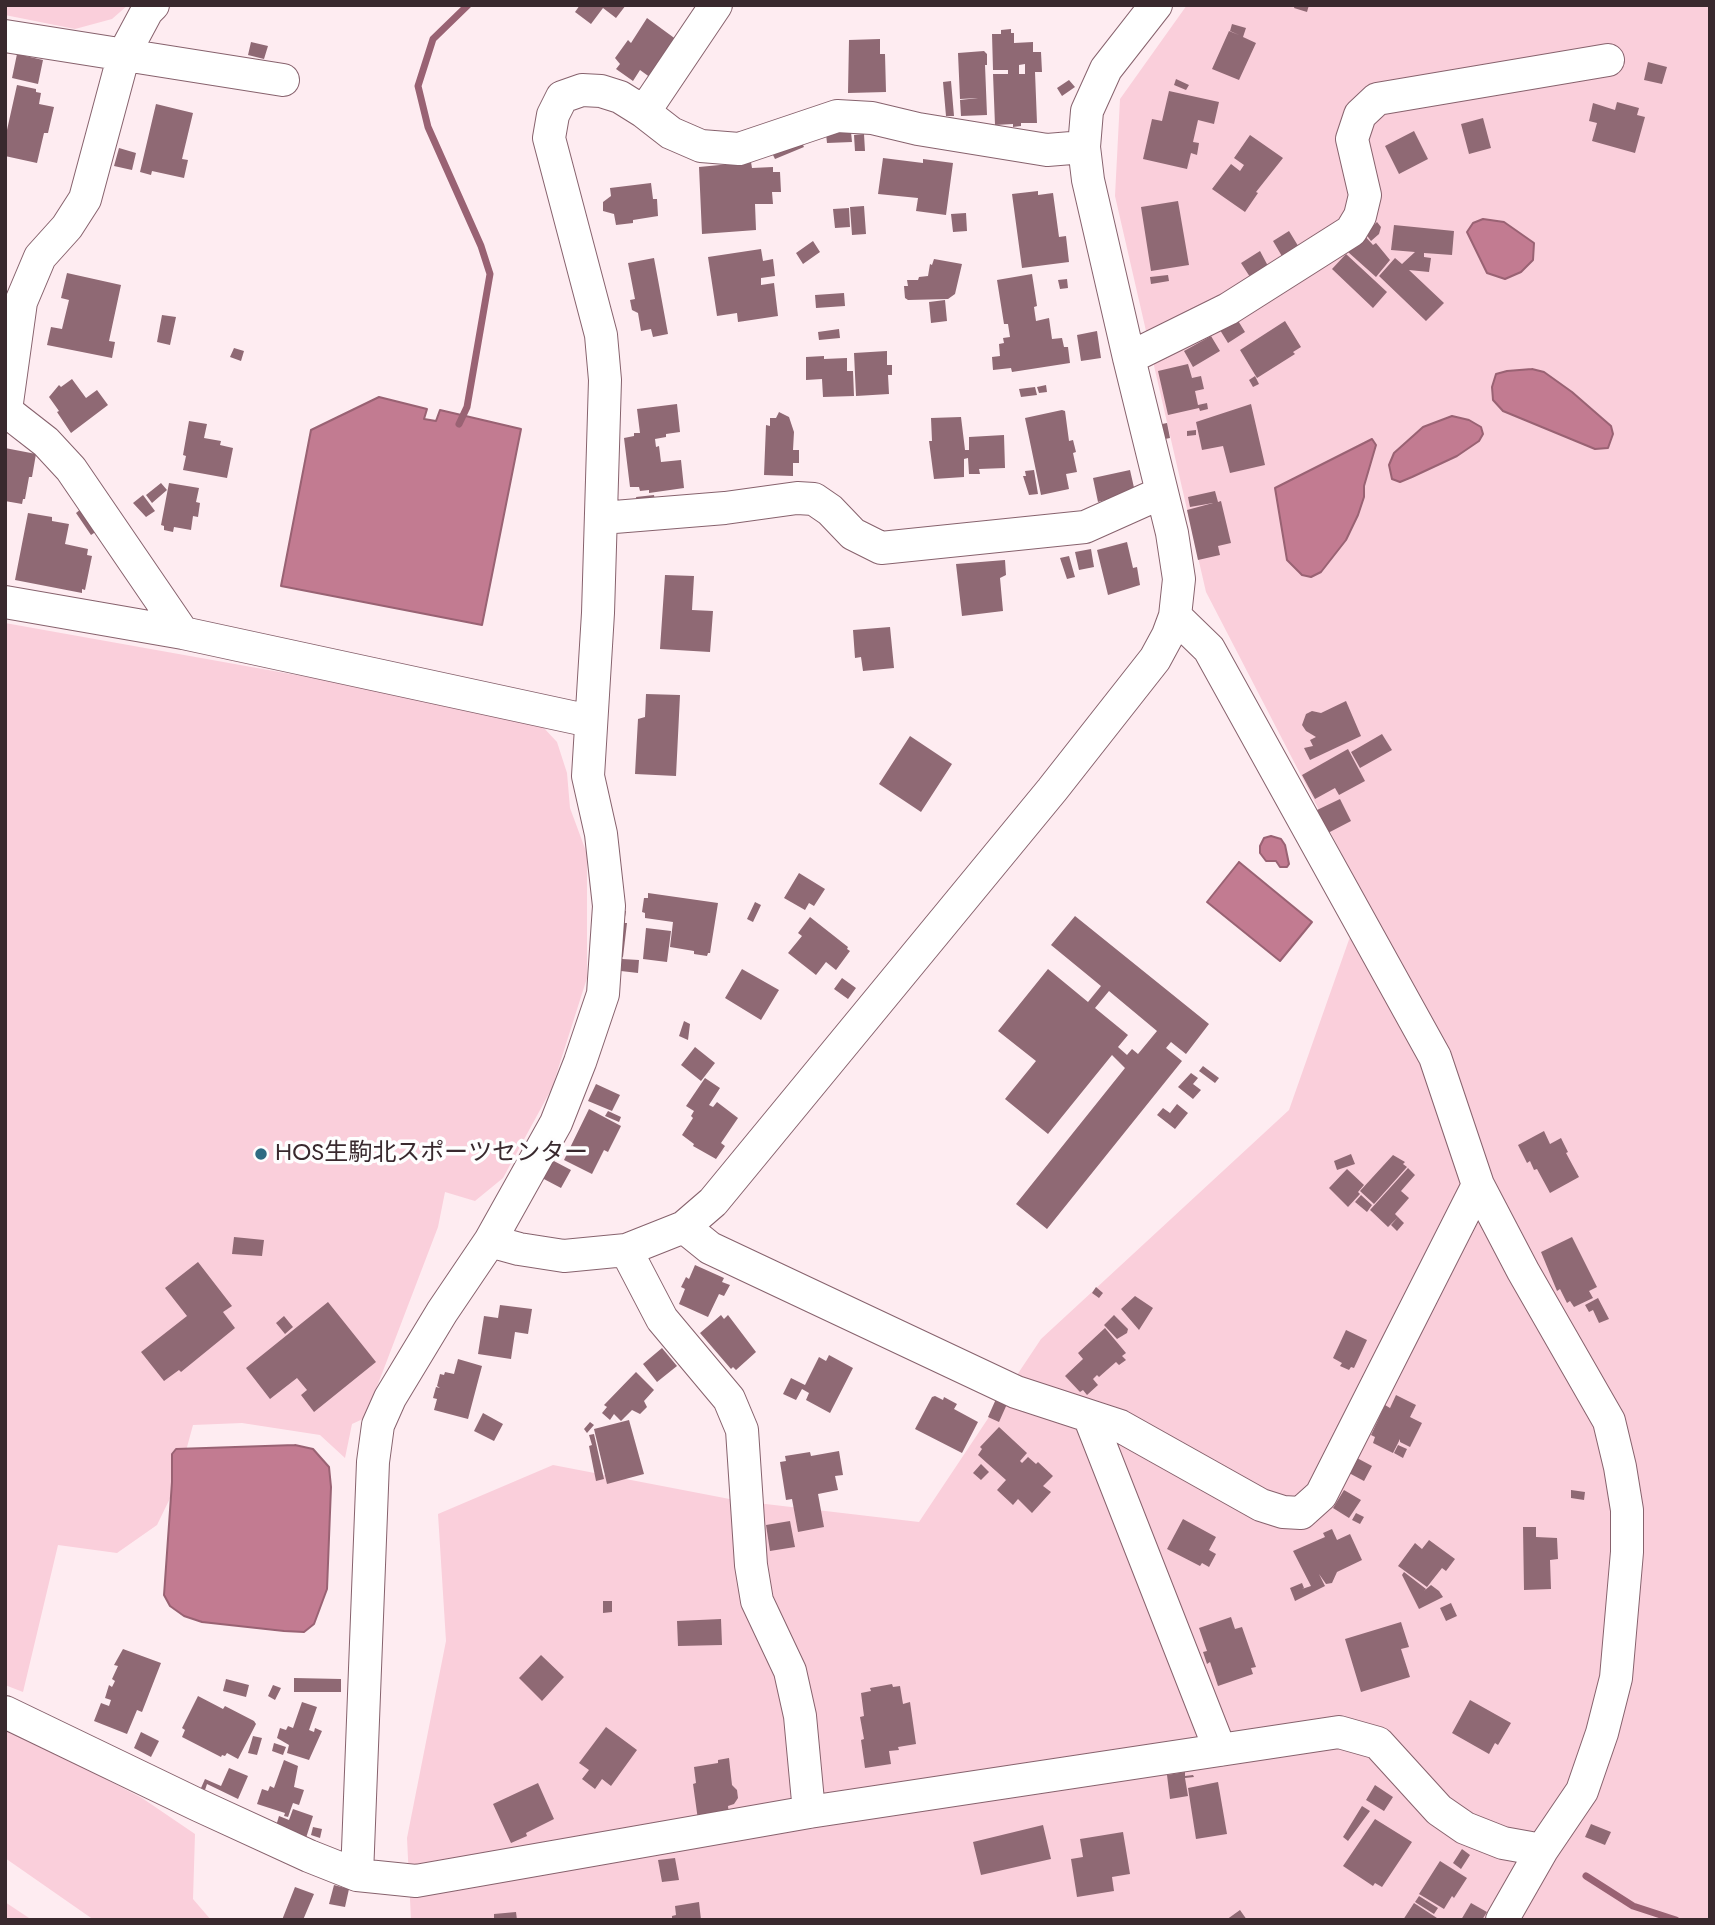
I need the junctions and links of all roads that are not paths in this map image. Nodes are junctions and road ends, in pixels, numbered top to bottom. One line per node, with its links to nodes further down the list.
1 (153, 5): 5 (street)
2 (716, 5): 8 (street)
3 (1156, 5): 9 (street)
4 (5, 36): 5 (street)
5 (124, 54): 7 (street); 11 (street)
6 (1608, 60): 10 (street)
7 (283, 80)
8 (644, 112): 9 (street); 13 (street)
9 (1084, 148): 10 (street)
10 (1129, 358): 12 (street)
11 (5, 410): 16 (street)
12 (1161, 493): 13 (street); 15 (street)
13 (602, 518): 17 (street)
14 (5, 602): 16 (street)
15 (1175, 616): 18 (street); 19 (street)
16 (183, 633): 17 (street)
17 (590, 721): 20 (street)
18 (1478, 1185): 22 (street); 26 (street)
19 (684, 1227): 21 (street); 22 (street)
20 (490, 1241): 21 (street); 27 (street)
21 (626, 1250): 25 (street)
22 (1089, 1416): 24 (street)
23 (5, 1712): 27 (street)
24 (1220, 1750): 25 (street); 26 (street)
25 (809, 1812): 27 (street)
26 (1542, 1850): 28 (street)
27 (357, 1875)
28 (1502, 1920)

